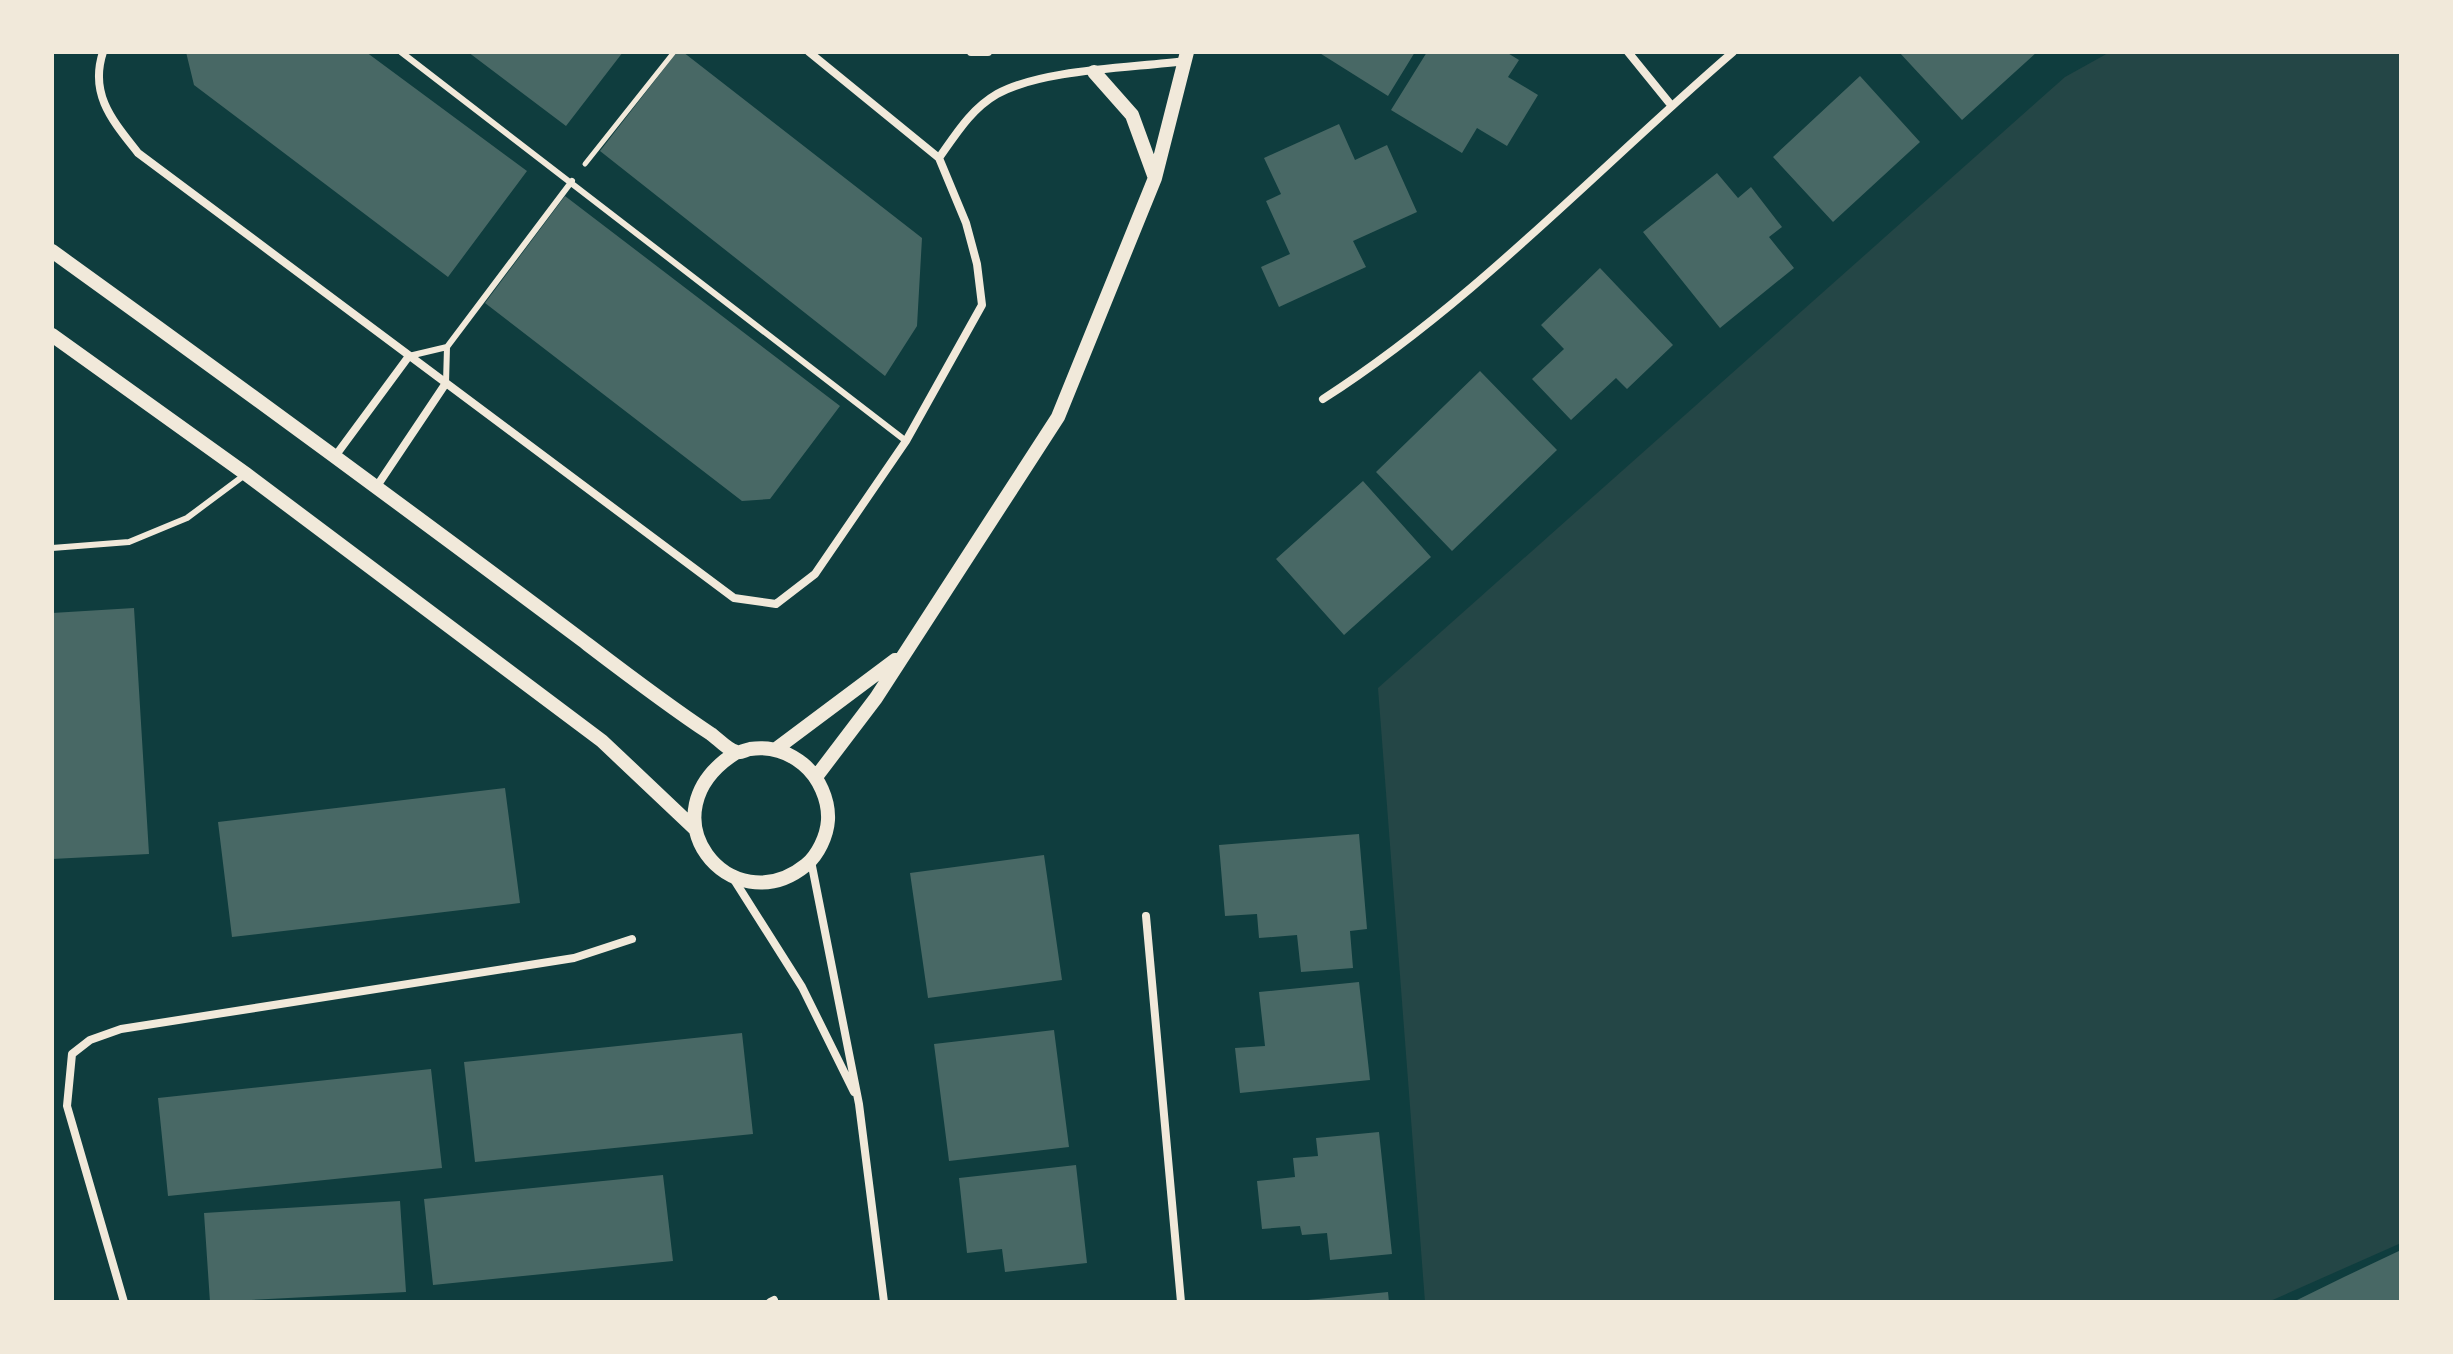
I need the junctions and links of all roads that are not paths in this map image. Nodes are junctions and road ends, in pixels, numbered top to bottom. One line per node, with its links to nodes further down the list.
1 (103, 52): 17 (street)
2 (401, 52): 13 (lane)
3 (809, 52): 11 (street)
4 (971, 52): 5 (street)
5 (988, 52)
6 (1628, 52): 10 (street)
7 (1733, 52): 10 (street)
8 (1186, 57): 9 (street); 12 (street)
9 (1094, 72): 11 (street); 12 (street)
10 (1671, 105): 19 (street)
11 (939, 158): 20 (street)
12 (1155, 178): 25 (street)
13 (572, 181): 16 (lane); 20 (lane)
14 (52, 251): 21 (street)
15 (52, 335): 22 (street)
16 (447, 347): 17 (lane); 18 (lane)
17 (409, 356): 18 (street); 21 (street)
18 (446, 383): 20 (street); 23 (street)
19 (1323, 399)
20 (906, 441)
21 (336, 455): 23 (street)
22 (246, 474): 24 (lane); 29 (street)
23 (377, 486): 27 (street)
24 (52, 548)
25 (902, 654): 26 (street); 28 (street)
26 (776, 749): 27 (street); 28 (street)
27 (737, 752): 29 (street)
28 (816, 777): 30 (street)
29 (695, 829): 31 (street)
30 (811, 861): 31 (street); 34 (street)
31 (733, 877): 34 (street)
32 (1146, 916): 37 (street)
33 (632, 939): 35 (street)
34 (859, 1104): 36 (street)
35 (124, 1302)
36 (884, 1302)
37 (1181, 1302)

